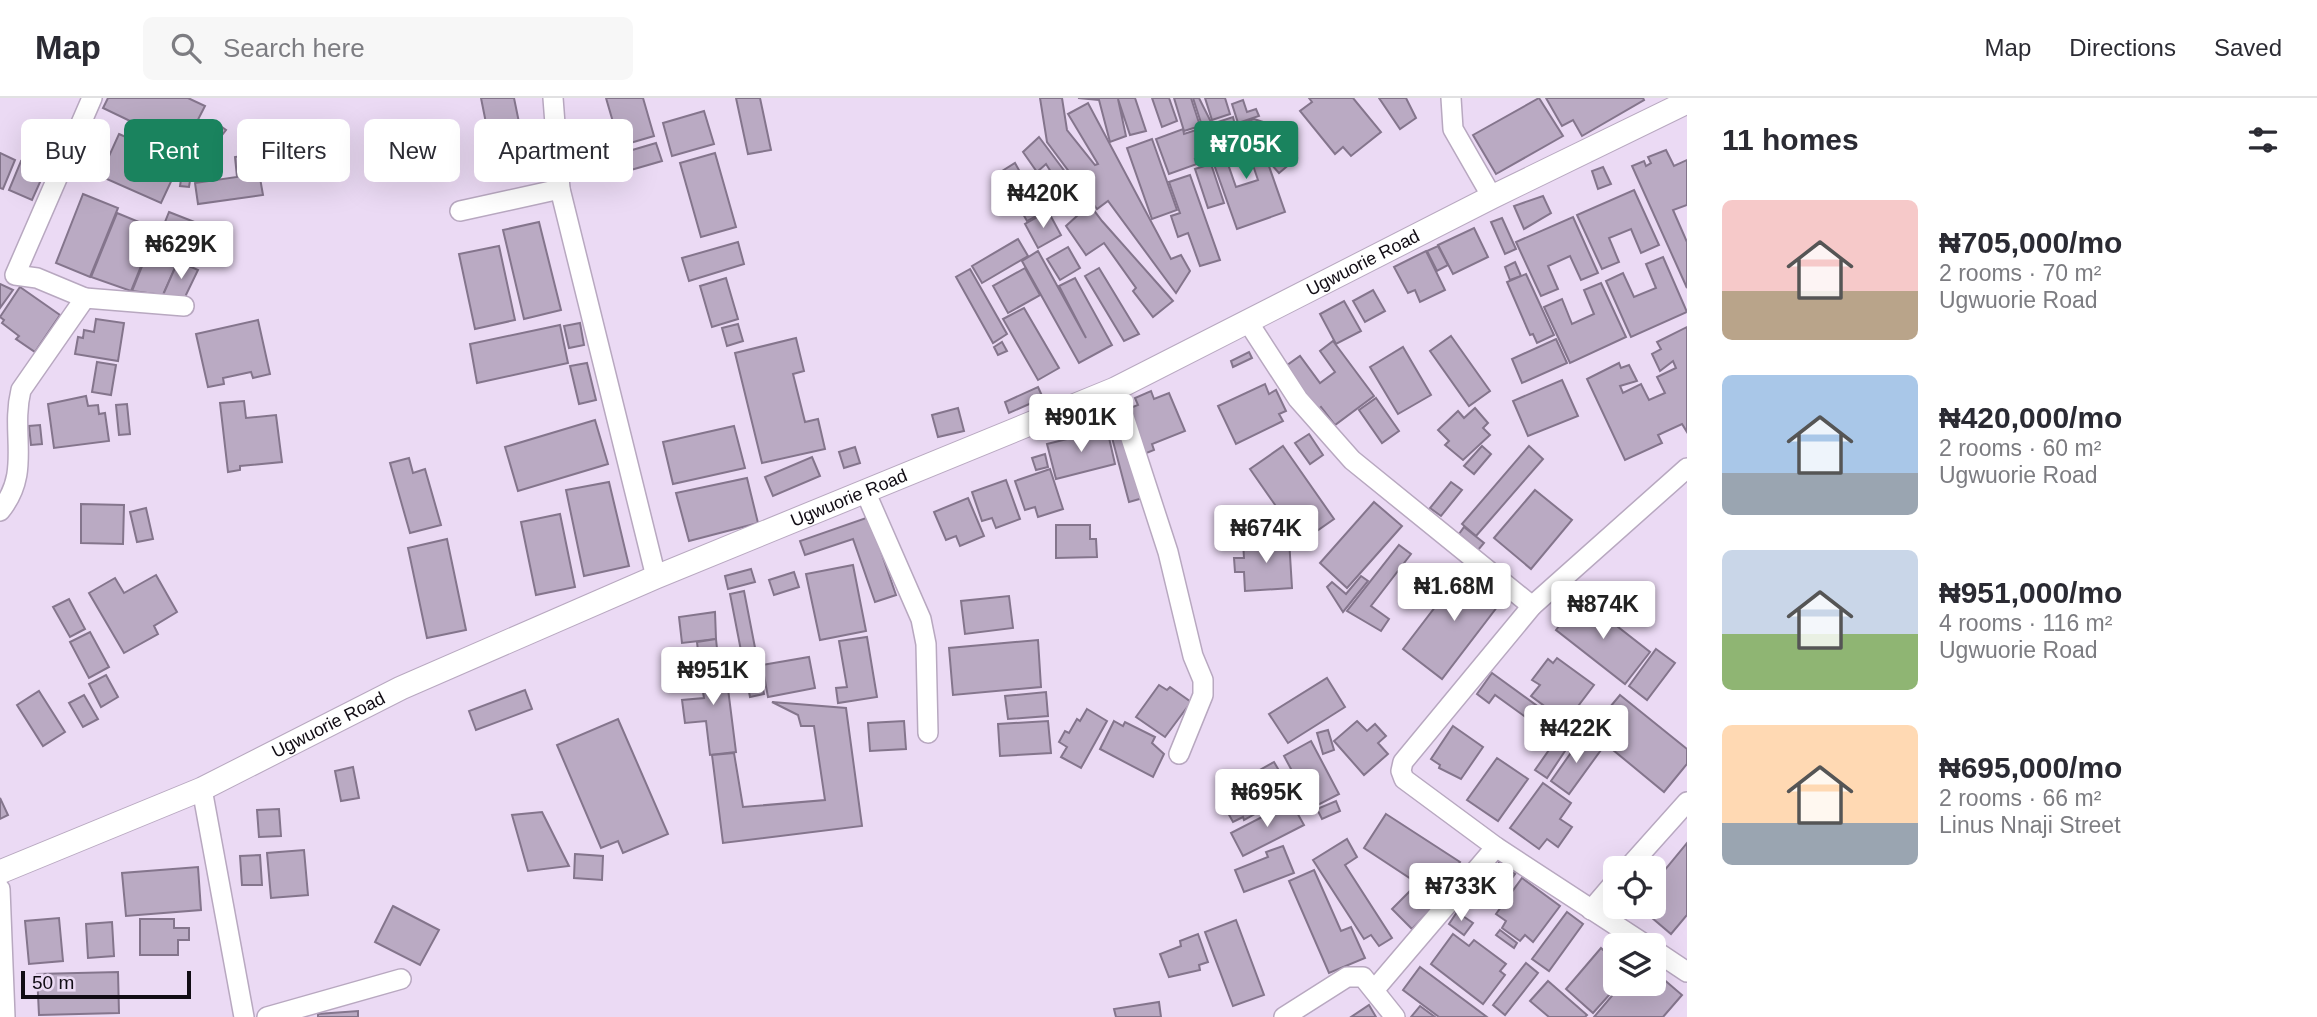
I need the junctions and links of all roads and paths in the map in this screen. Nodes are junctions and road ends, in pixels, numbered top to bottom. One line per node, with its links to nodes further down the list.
1 (92, 98): 8 (street)
2 (553, 98): 5 (street)
3 (1451, 98): 6 (street)
4 (1685, 108): 6 (street, Ugwuorie Road)
5 (560, 189): 7 (street); 16 (street)
6 (1492, 197): 11 (street, Ugwuorie Road)
7 (460, 211)
8 (8, 272): 9 (street)
9 (85, 298): 10 (street); 15 (street)
10 (184, 306)
11 (1248, 322): 12 (street, Ugwuorie Road); 17 (street)
12 (1115, 389): 14 (street, Ugwuorie Road); 19 (street)
13 (1687, 468): 17 (street)
14 (865, 491): 16 (street, Ugwuorie Road); 18 (street)
15 (0, 511)
16 (656, 577): 20 (street, Ugwuorie Road)
17 (1532, 606): 22 (street)
18 (928, 733)
19 (1179, 754)
20 (202, 789): 24 (street, Ugwuorie Road); 34 (street)
21 (1687, 802): 23 (street)
22 (1496, 846): 27 (street); 32 (street)
23 (1639, 856)
24 (0, 872)
25 (0, 889): 33 (street)
26 (1603, 896): 27 (street)
27 (1591, 909): 28 (street)
28 (1628, 933)
29 (1666, 958): 30 (street)
30 (1687, 972)
31 (401, 979): 35 (street)
32 (1375, 989): 36 (street); 37 (street)
33 (5, 1017)
34 (244, 1017)
35 (267, 1017)
36 (1284, 1017)
37 (1395, 1017)

